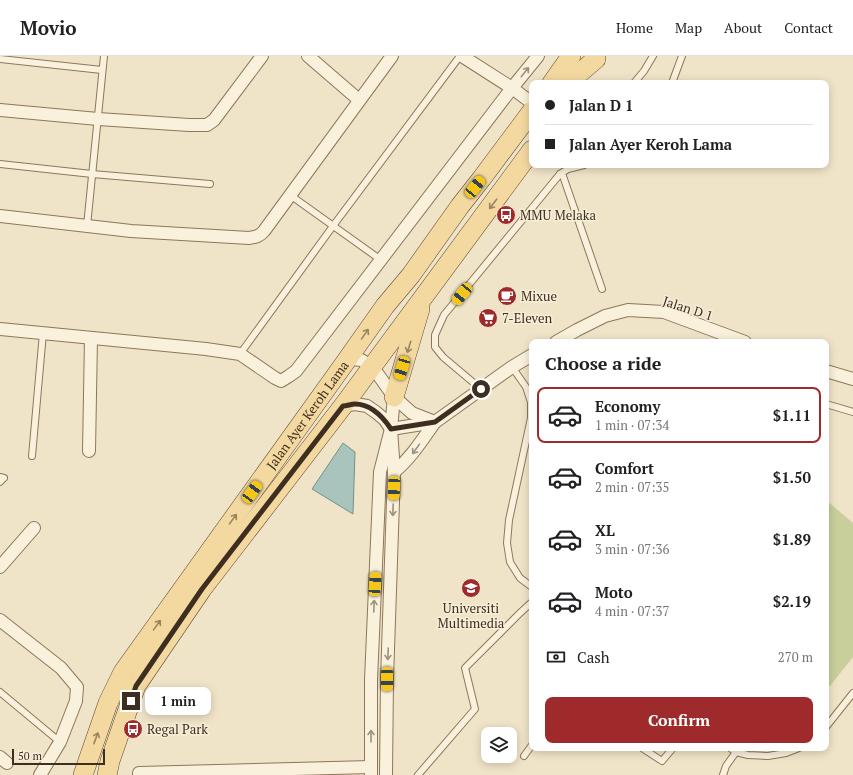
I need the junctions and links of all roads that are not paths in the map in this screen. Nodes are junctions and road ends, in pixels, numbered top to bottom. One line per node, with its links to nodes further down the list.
1 (104, 56): 12 (lane)
2 (262, 56): 23 (street)
3 (308, 56): 19 (street)
4 (392, 56): 19 (street)
5 (538, 56): 18 (street, one-way to 5)
6 (571, 56): 13 (main road)
7 (652, 56): 16 (lane)
8 (682, 56): 17 (lane)
9 (464, 57): 18 (street); 35 (lane)
10 (597, 58): 14 (main road); 15 (main road)
11 (0, 59): 12 (lane)
12 (102, 70): 23 (lane)
13 (554, 80)
14 (573, 80)
15 (582, 80)
16 (636, 80)
17 (673, 80)
18 (512, 88): 20 (street); 36 (street)
19 (359, 100): 32 (street)
20 (529, 101)
21 (0, 110): 23 (street)
22 (529, 115): 46 (main road, Jalan Ayer Keroh Lama, one-way to 22)
23 (98, 119): 28 (lane)
24 (529, 142): 30 (main road)
25 (529, 154): 30 (main road, Jalan Ayer Keroh Lama)
26 (0, 164): 28 (lane)
27 (572, 168): 29 (lane)
28 (92, 174): 31 (lane); 34 (lane)
29 (560, 174): 37 (lane); 51 (lane)
30 (508, 183): 38 (main road, Jalan Ayer Keroh Lama, one-way to 38)
31 (210, 184)
32 (290, 195): 34 (street); 35 (lane)
33 (0, 216): 34 (street)
34 (87, 226)
35 (334, 226): 36 (lane); 44 (lane)
36 (381, 260): 44 (street)
37 (602, 289)
38 (424, 296): 47 (main road, Jalan Ayer Keroh Lama); 53 (main road, one-way to 53)
39 (0, 329): 40 (street)
40 (43, 333): 41 (street); 61 (lane)
41 (91, 338): 44 (street); 60 (street)
42 (561, 339): 43 (street, Jalan D 1)
43 (737, 339)
44 (240, 354)
45 (529, 357): 48 (street)
46 (344, 364): 47 (street); 83 (main road, Jalan Ayer Keroh Lama, one-way to 46)
47 (372, 366): 53 (street); 55 (main road, Jalan Ayer Keroh Lama)
48 (512, 367): 51 (street); 52 (lane)
49 (829, 372): 50 (street)
50 (853, 379)
51 (481, 389): 57 (street)
52 (529, 394)
53 (394, 397): 57 (street); 59 (street)
54 (829, 405): 56 (lane)
55 (343, 406): 59 (street); 84 (main road, Jalan Ayer Keroh Lama)
56 (853, 412)
57 (435, 422): 59 (street); 62 (street, one-way to 62)
58 (529, 427): 67 (lane)
59 (391, 429): 62 (street); 81 (street, one-way to 59)
60 (89, 451)
61 (32, 456)
62 (394, 472): 86 (street, one-way to 86)
63 (0, 477): 64 (lane)
64 (0, 482)
65 (34, 528): 66 (street)
66 (0, 566)
67 (529, 585)
68 (529, 605): 87 (lane)
69 (0, 620): 73 (street)
70 (0, 692): 73 (lane)
71 (853, 693): 72 (lane)
72 (829, 722)
73 (60, 742): 82 (street)
74 (529, 749): 80 (lane)
75 (647, 751): 76 (lane)
76 (670, 751)
77 (733, 751): 88 (lane)
78 (736, 751): 79 (lane)
79 (791, 751)
80 (524, 756)
81 (371, 771): 85 (street)
82 (40, 775)
83 (83, 775)
84 (107, 775)
85 (139, 775)
86 (386, 775)
87 (418, 775)
88 (723, 775)

